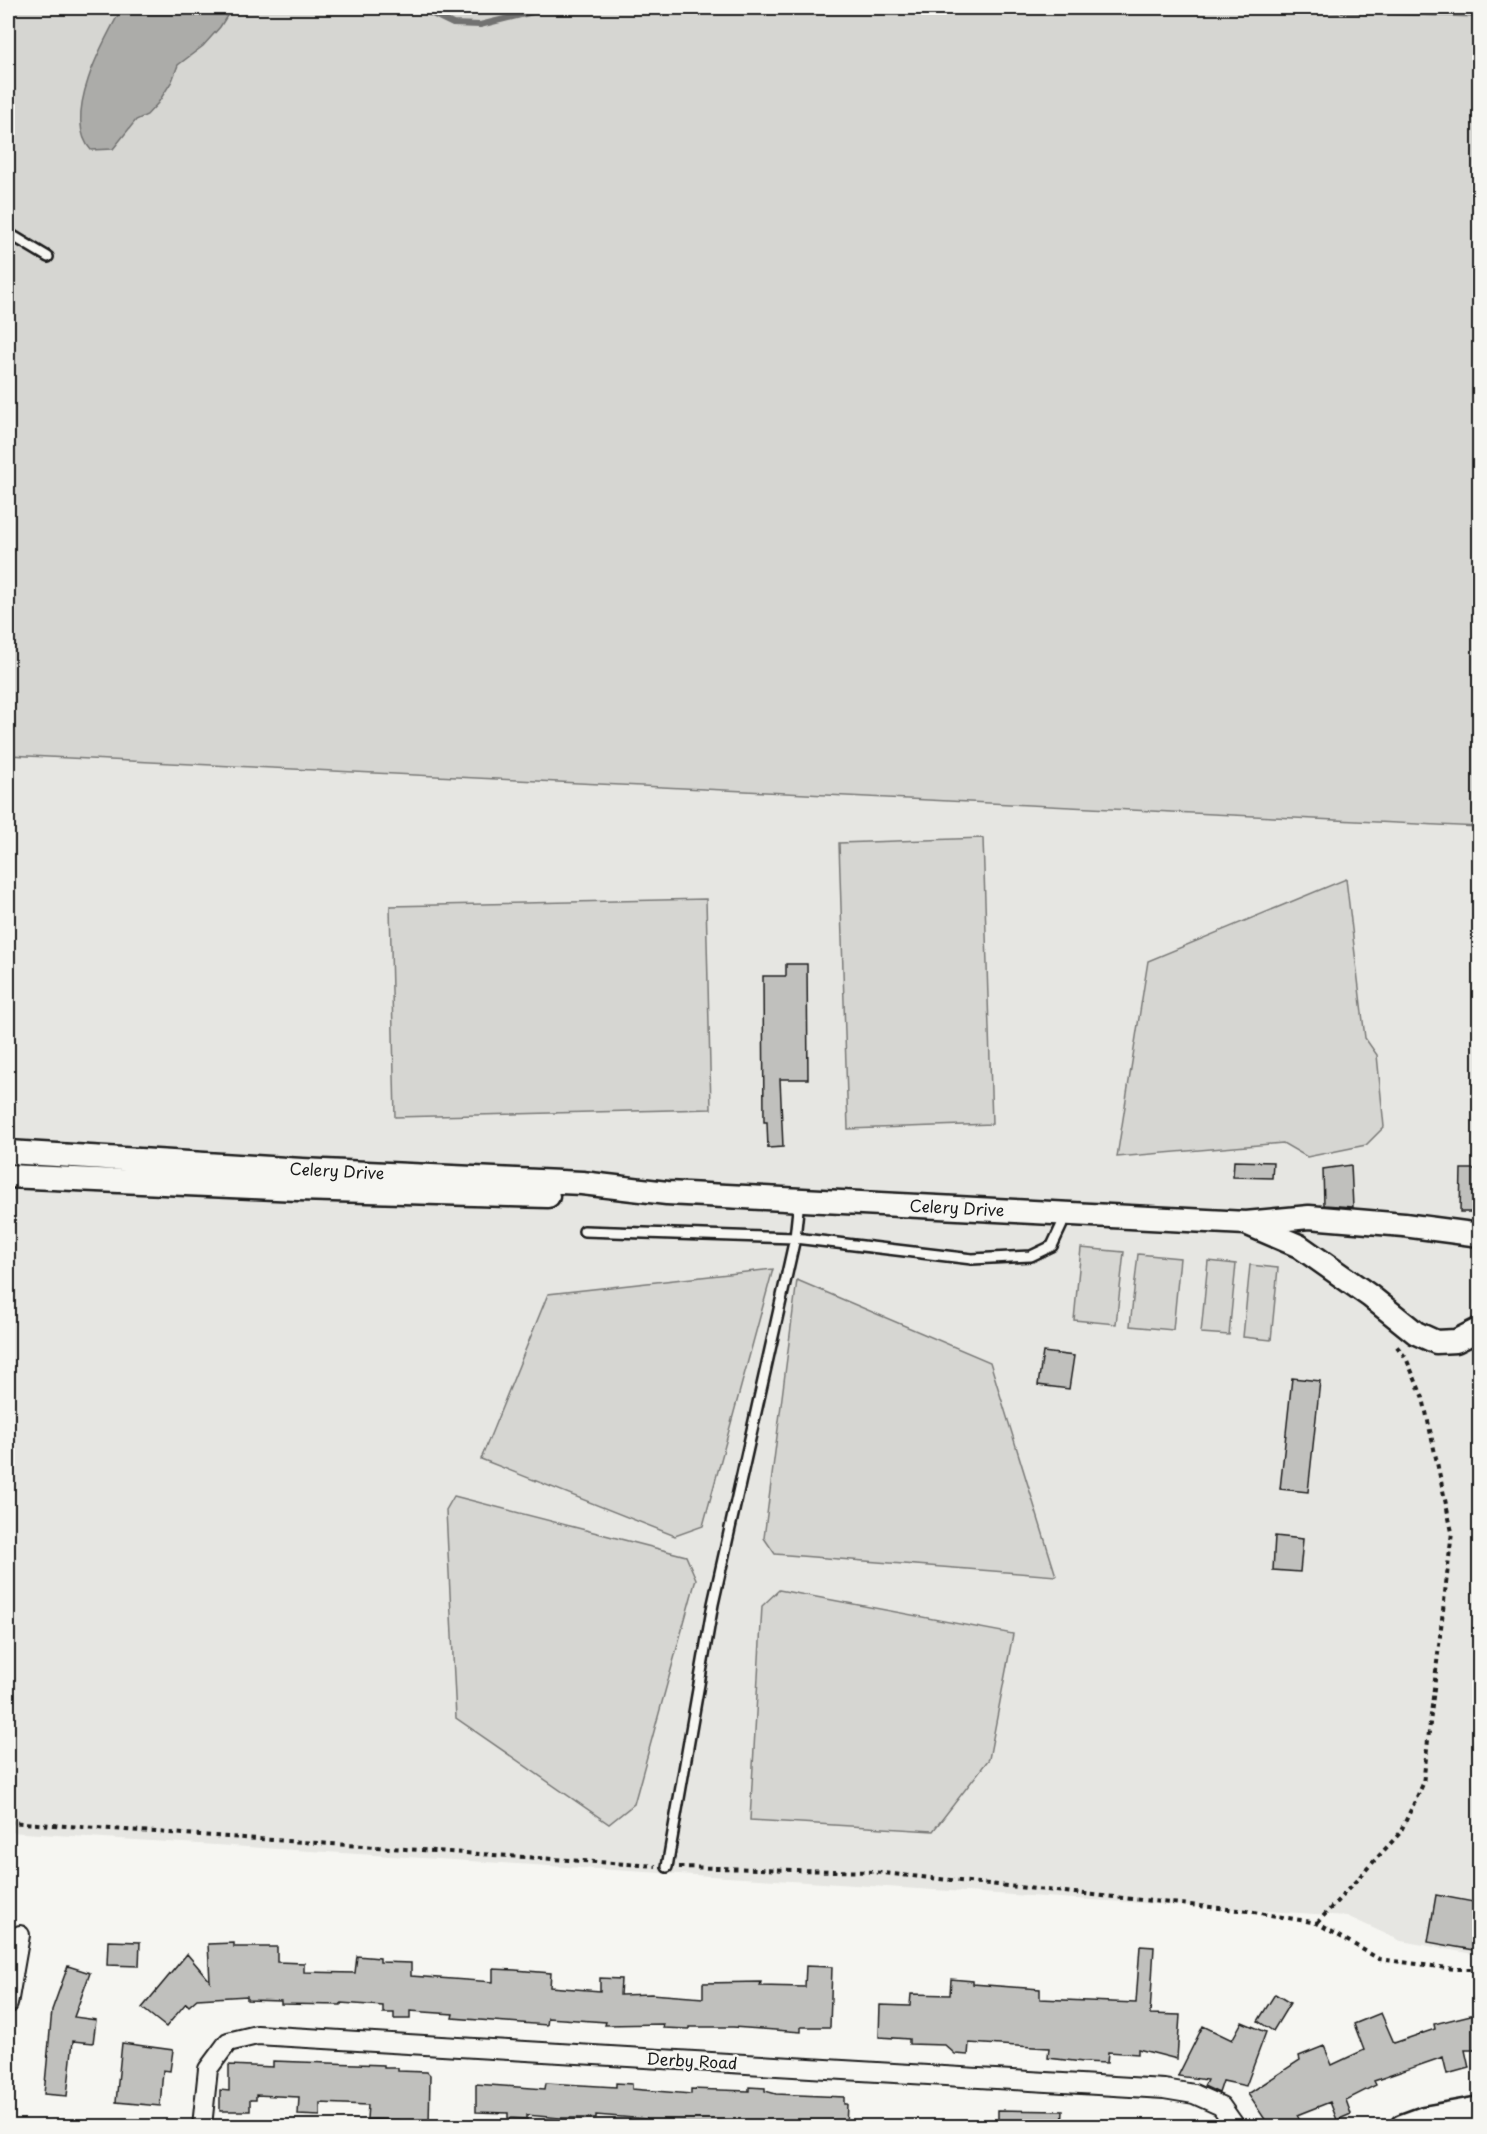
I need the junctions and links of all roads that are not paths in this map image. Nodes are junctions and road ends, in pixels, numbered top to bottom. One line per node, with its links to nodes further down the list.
1 (8, 233): 2 (lane)
2 (48, 256)
3 (8, 1152): 5 (street, Celery Drive)
4 (8, 1176): 5 (street, Celery Drive)
5 (667, 1193): 6 (street, Celery Drive)
6 (799, 1200): 7 (street, Celery Drive); 11 (lane)
7 (1067, 1214): 8 (street, Celery Drive); 11 (lane)
8 (1246, 1223): 10 (street, Celery Drive); 12 (street, Celery Drive)
9 (584, 1231): 11 (lane)
10 (1479, 1235)
11 (795, 1238): 13 (lane)
12 (1479, 1329)
13 (666, 1867)
14 (20, 1935): 15 (street)
15 (8, 2004)
16 (1479, 2108): 19 (street)
17 (202, 2127): 18 (street, Derby Road)
18 (1234, 2127)
19 (1402, 2127)

